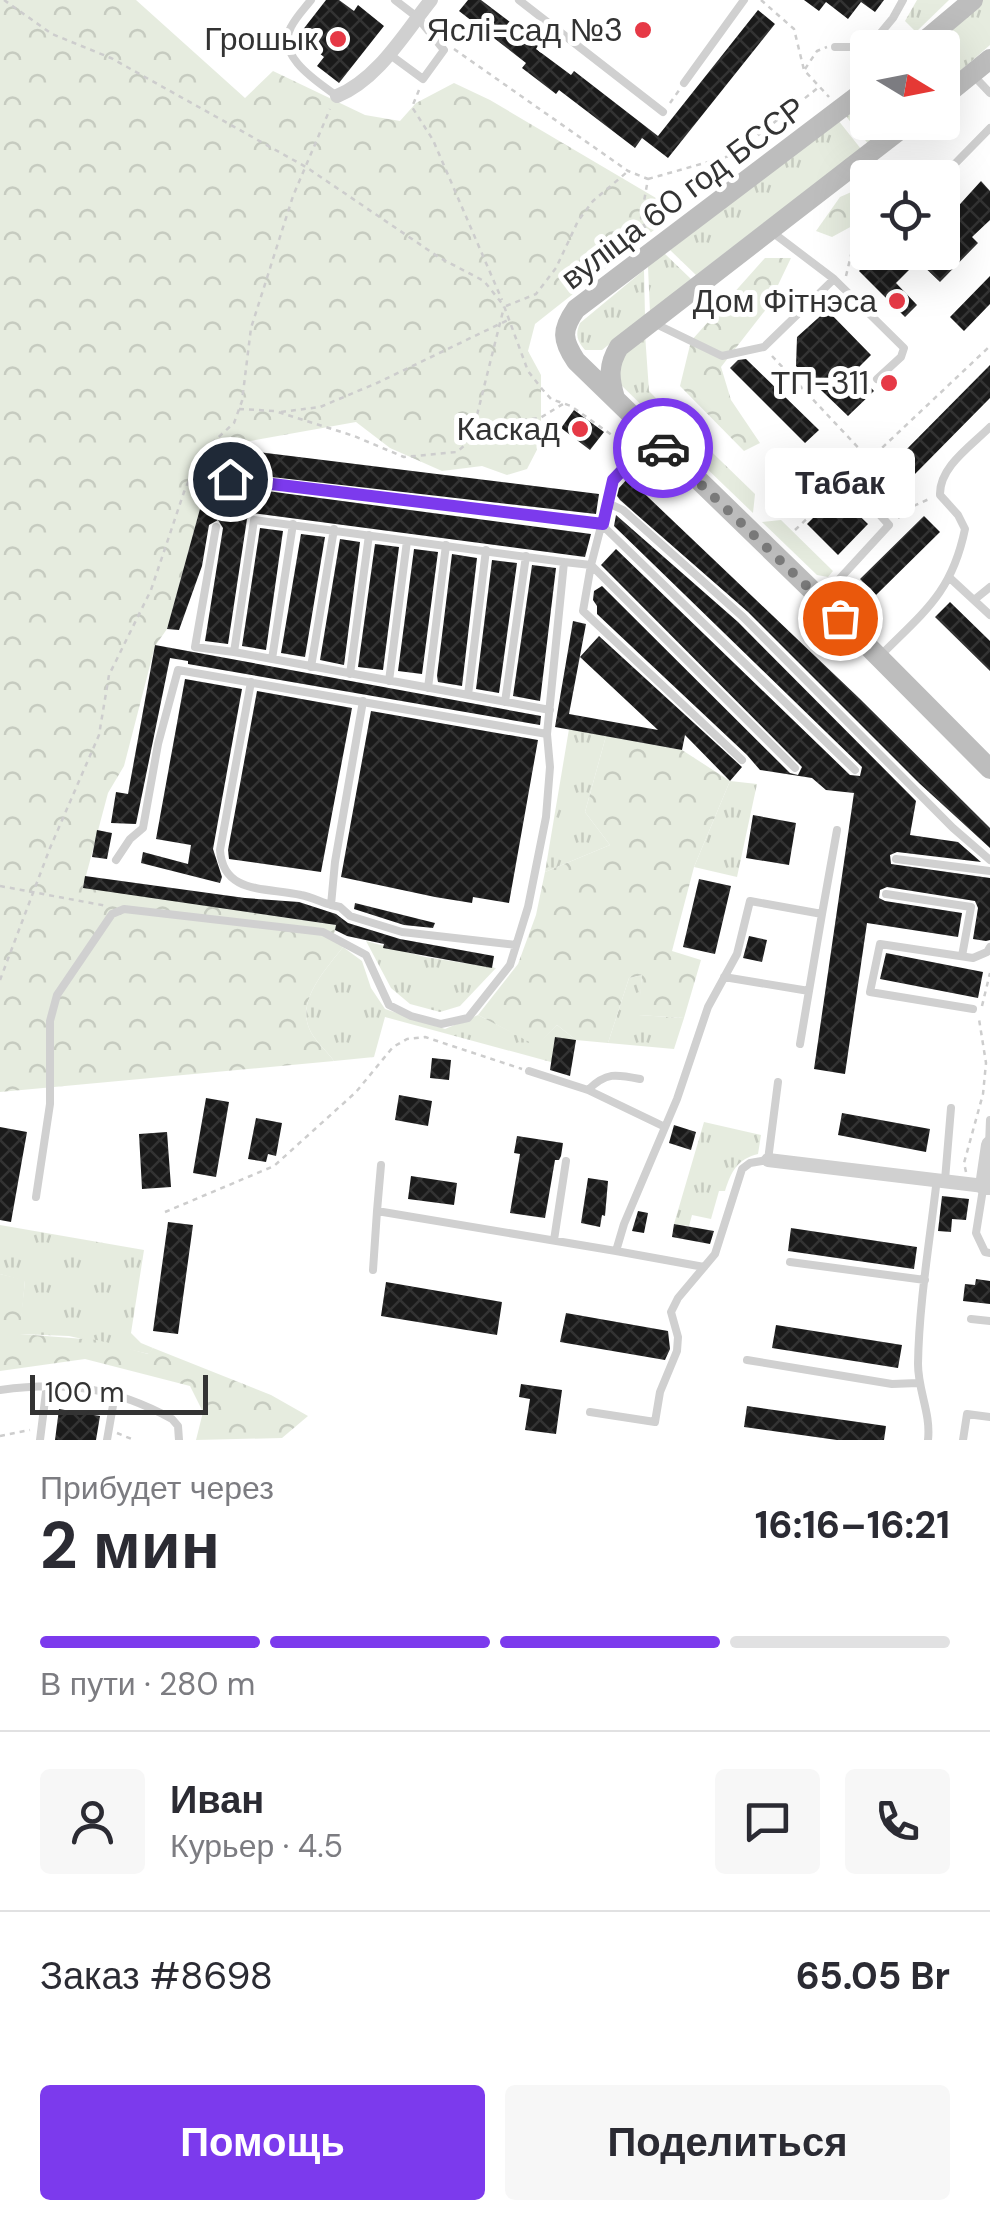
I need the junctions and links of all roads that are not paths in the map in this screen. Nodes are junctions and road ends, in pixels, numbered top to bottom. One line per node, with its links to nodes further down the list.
1 (311, 0): 17 (lane)
2 (395, 0): 8 (lane)
3 (431, 0): 8 (street)
4 (519, 0): 19 (lane)
5 (744, 0): 14 (lane)
6 (904, 0): 10 (lane)
7 (973, 0): 9 (main road)
8 (417, 17): 11 (street); 11 (lane)
9 (937, 30)
10 (834, 47)
11 (388, 54): 17 (street)
12 (990, 59): 13 (main road)
13 (973, 75): 15 (main road); 16 (lane)
14 (684, 83)
15 (960, 85)
16 (990, 93)
17 (337, 96)
18 (850, 102): 27 (main road, вуліца 60 год БССР)
19 (663, 112)
20 (990, 128): 22 (lane)
21 (886, 140): 23 (main road)
22 (959, 160)
23 (768, 229): 24 (lane); 27 (main road)
24 (834, 278): 25 (lane); 26 (lane)
25 (660, 326)
26 (876, 379)
27 (614, 398): 29 (main road)
28 (990, 427): 44 (lane)
29 (653, 438): 31 (lane); 46 (main road)
30 (230, 479): 34 (lane)
31 (608, 503): 34 (lane); 69 (lane)
32 (872, 506): 46 (lane)
33 (293, 524): 36 (lane); 49 (lane); 51 (lane)
34 (603, 524): 43 (lane); 65 (lane)
35 (216, 527): 49 (lane)
36 (334, 529): 37 (lane); 52 (lane)
37 (369, 534): 38 (lane); 53 (lane)
38 (407, 540): 39 (lane); 54 (lane)
39 (446, 545): 40 (lane); 56 (lane)
40 (486, 550): 41 (lane); 57 (lane)
41 (526, 556): 42 (lane); 59 (lane)
42 (564, 562): 43 (lane); 60 (lane)
43 (592, 565): 62 (lane); 63 (lane)
44 (951, 579): 47 (lane); 50 (lane)
45 (990, 587): 47 (lane)
46 (821, 598): 50 (main road)
47 (974, 600): 48 (lane)
48 (990, 616)
49 (234, 652): 51 (lane)
50 (879, 657): 64 (main road)
51 (272, 659): 52 (lane)
52 (311, 666): 53 (lane)
53 (350, 674): 54 (lane)
54 (389, 681): 56 (lane)
55 (251, 682): 58 (lane); 68 (lane); 72 (lane)
56 (428, 688): 57 (lane)
57 (468, 696): 59 (lane)
58 (364, 701): 61 (lane); 72 (lane)
59 (505, 702): 60 (lane)
60 (550, 710): 61 (lane)
61 (547, 734): 74 (lane)
62 (742, 760)
63 (795, 768)
64 (990, 769)
65 (854, 770)
66 (837, 830): 73 (lane)
67 (896, 859): 70 (lane)
68 (116, 860)
69 (990, 860)
70 (990, 871)
71 (886, 894): 76 (lane)
72 (332, 905): 74 (lane)
73 (822, 914): 77 (lane); 78 (lane)
74 (516, 946): 94 (lane)
75 (990, 948): 76 (lane)
76 (962, 956): 79 (lane)
77 (724, 977): 78 (lane); 87 (lane)
78 (809, 992): 80 (lane)
79 (973, 1009)
80 (800, 1044)
81 (529, 1071): 84 (lane)
82 (640, 1079): 84 (lane)
83 (778, 1082): 89 (lane)
84 (588, 1090): 87 (lane)
85 (951, 1108): 92 (lane)
86 (990, 1120): 88 (lane)
87 (665, 1127): 97 (lane)
88 (989, 1146): 93 (street)
89 (768, 1160): 92 (street); 100 (lane)
90 (566, 1161): 96 (lane)
91 (381, 1165): 95 (lane)
92 (941, 1179): 93 (street); 102 (lane)
93 (981, 1185): 98 (lane)
94 (36, 1197)
95 (377, 1211): 96 (lane); 101 (lane)
96 (554, 1240): 97 (lane)
97 (616, 1251): 100 (lane)
98 (990, 1253)
99 (790, 1262): 102 (lane)
100 (704, 1267): 110 (lane)
101 (373, 1270)
102 (925, 1280): 106 (lane)
103 (972, 1319): 104 (lane)
104 (990, 1321)
105 (747, 1360): 106 (lane)
106 (918, 1383): 115 (lane)
107 (48, 1384): 108 (lane); 109 (lane); 113 (lane)
108 (0, 1390)
109 (115, 1394): 112 (lane); 114 (lane)
110 (590, 1412)
111 (990, 1417): 116 (lane)
112 (108, 1435)
113 (40, 1440)
114 (179, 1440)
115 (928, 1440)
116 (963, 1440)

